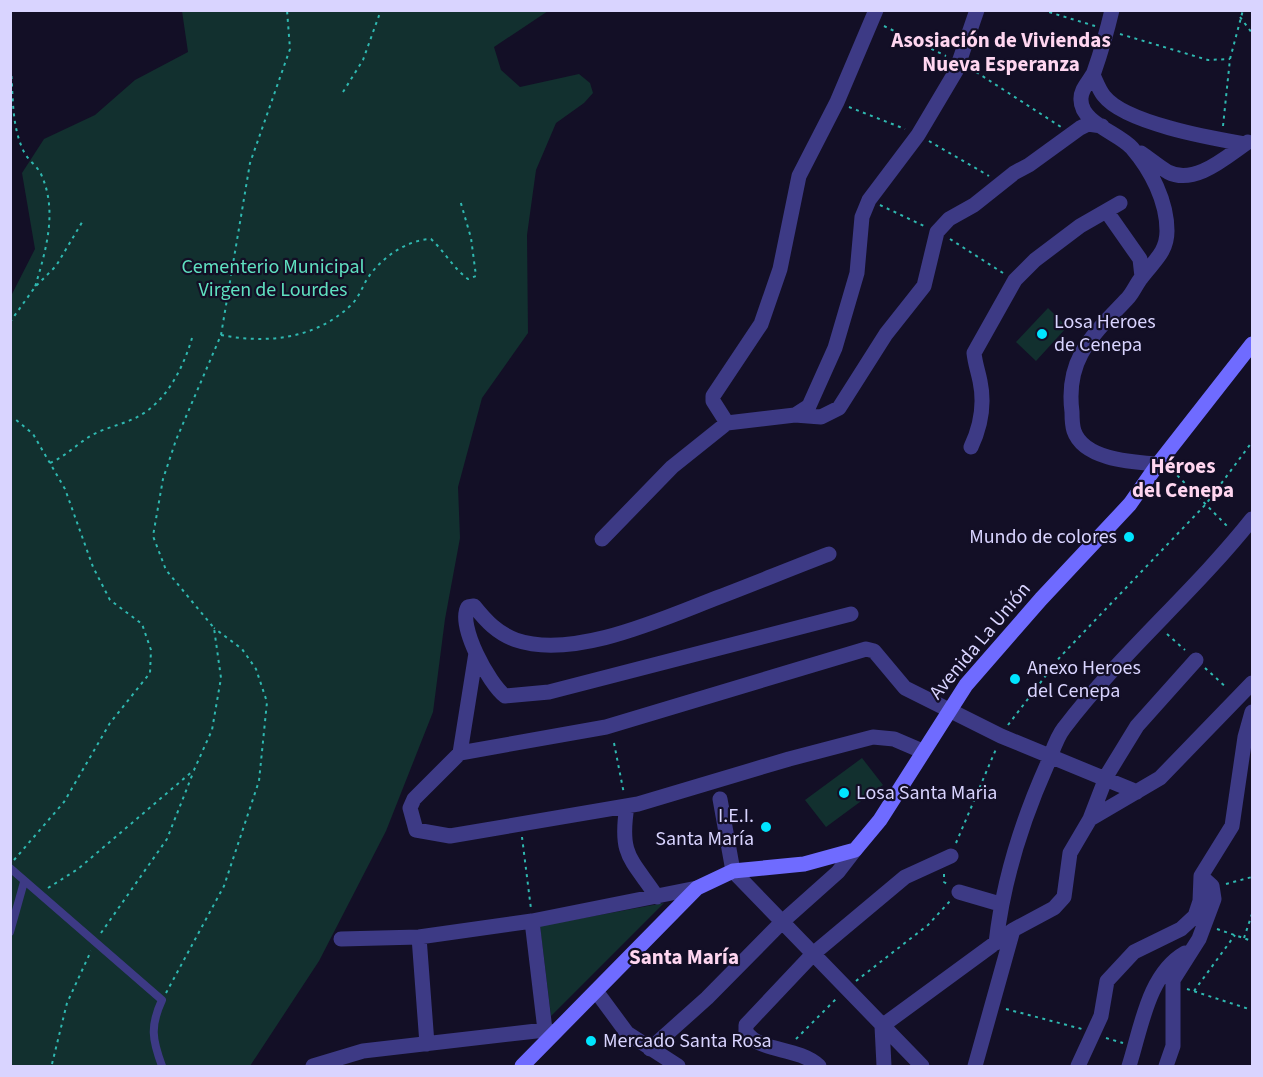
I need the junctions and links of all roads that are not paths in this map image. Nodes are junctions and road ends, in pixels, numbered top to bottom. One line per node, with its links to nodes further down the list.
1 (977, 10): 10 (street)
2 (1112, 10): 4 (street)
3 (874, 15): 11 (street)
4 (1093, 75): 5 (street); 6 (street)
5 (1102, 126): 7 (street); 10 (street)
6 (1249, 142): 7 (street)
7 (1131, 147): 8 (street)
8 (1142, 277): 12 (street); 13 (street)
9 (1252, 346): 13 (main road, Avenida La Unión)
10 (795, 415): 11 (street)
11 (727, 423): 15 (street)
12 (971, 447)
13 (1158, 464): 21 (main road, Avenida La Unión)
14 (1252, 519): 25 (street)
15 (602, 539)
16 (830, 554): 18 (street)
17 (851, 614): 18 (street)
18 (476, 653): 24 (street)
19 (1196, 660): 26 (street)
20 (1252, 683): 27 (street)
21 (948, 711): 23 (main road, Avenida La Unión); 24 (street); 25 (street)
22 (1252, 712): 35 (street)
23 (922, 752): 29 (street); 31 (main road, Avenida La Unión)
24 (460, 753): 29 (street)
25 (1051, 756): 26 (street); 40 (street)
26 (1105, 780): 27 (street); 30 (street)
27 (1137, 792): 30 (street)
28 (720, 799): 34 (street)
29 (627, 806): 39 (street)
30 (1090, 819): 43 (street)
31 (855, 850): 34 (main road); 42 (street)
32 (951, 856): 49 (street)
33 (10, 867): 36 (lane)
34 (733, 871): 37 (main road); 42 (street)
35 (1206, 881): 48 (street); 64 (street)
36 (24, 882): 44 (lane); 56 (lane)
37 (697, 888): 39 (street); 50 (main road)
38 (959, 892): 40 (street)
39 (657, 897): 41 (street)
40 (1000, 904): 47 (street)
41 (532, 921): 45 (street); 52 (street)
42 (782, 922): 49 (street); 54 (street)
43 (1013, 930): 47 (street); 63 (street)
44 (10, 932)
45 (419, 936): 46 (street); 53 (street)
46 (342, 939)
47 (996, 943): 51 (street)
48 (1196, 944): 55 (street); 65 (street)
49 (813, 954): 51 (street); 60 (street)
50 (596, 991): 52 (main road); 54 (street)
51 (882, 1026): 61 (street); 62 (street)
52 (550, 1031): 53 (street); 58 (main road)
53 (428, 1044): 57 (street)
54 (650, 1049): 59 (street)
55 (1131, 1062)
56 (162, 1066)
57 (313, 1066)
58 (522, 1066)
59 (678, 1066)
60 (819, 1066)
61 (884, 1066)
62 (922, 1066)
63 (975, 1066)
64 (1078, 1066)
65 (1166, 1066)

